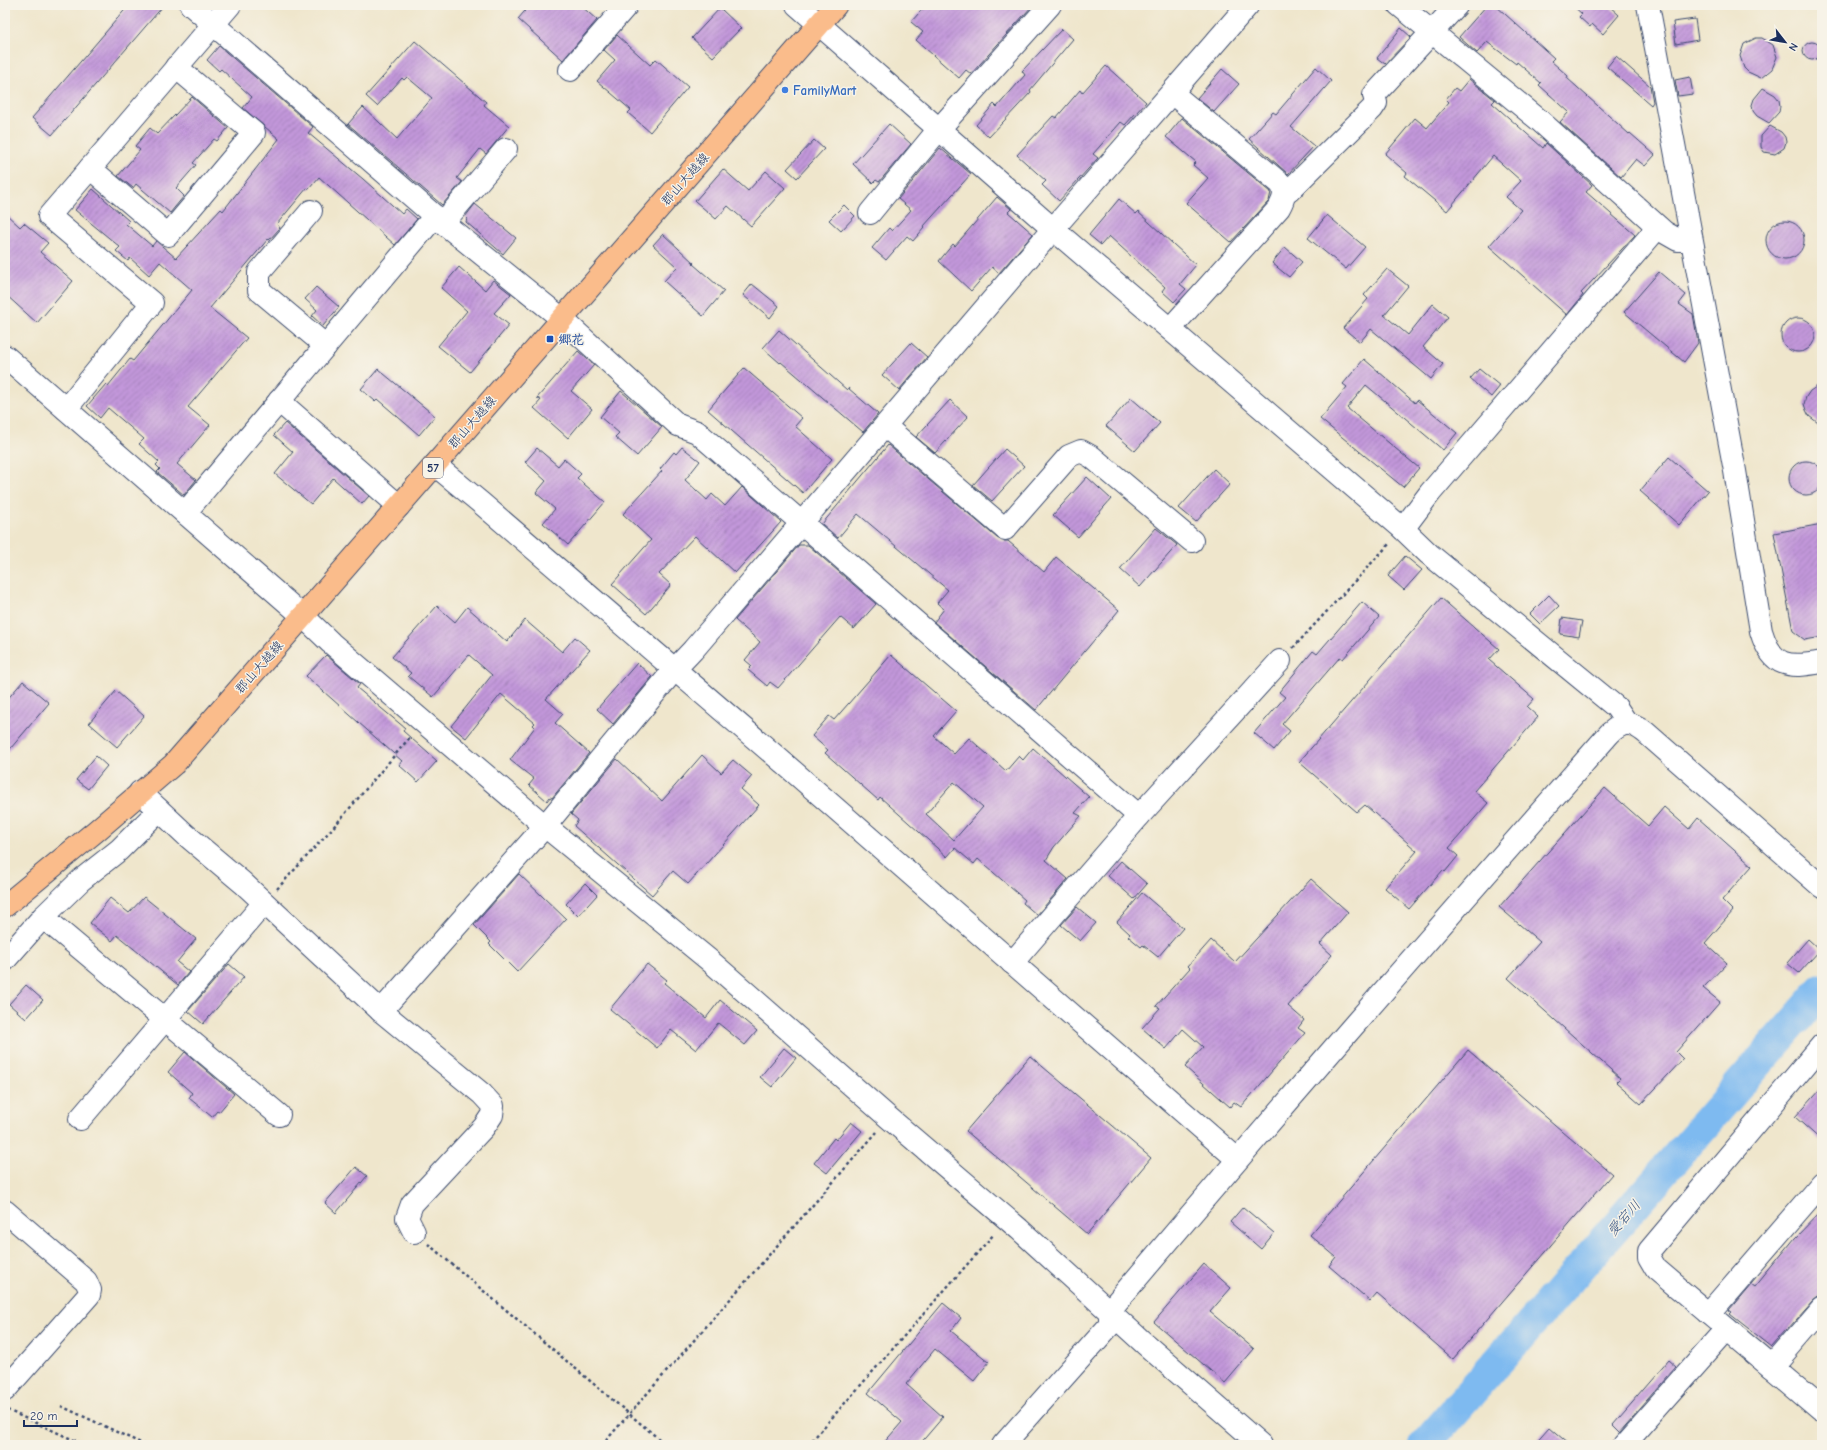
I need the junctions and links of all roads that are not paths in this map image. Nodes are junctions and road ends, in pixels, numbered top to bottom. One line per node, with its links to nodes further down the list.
1 (191, 5): 11 (street)
2 (230, 5): 11 (street)
3 (627, 5): 15 (street)
4 (797, 5): 12 (street)
5 (836, 5): 12 (main road, 郡山大越線 / 57)
6 (1050, 5): 17 (street)
7 (1248, 5): 16 (street)
8 (1399, 5): 13 (street)
9 (1457, 5): 13 (street)
10 (1648, 5): 26 (street)
11 (213, 24): 14 (street); 23 (street)
12 (820, 24): 17 (street); 27 (main road, 郡山大越線 / 57)
13 (1432, 33): 20 (street); 24 (street)
14 (176, 68): 19 (street); 19 (street)
15 (570, 70)
16 (1172, 93): 20 (street); 25 (street)
17 (939, 129): 22 (street); 25 (street)
18 (506, 149): 23 (street)
19 (90, 168): 32 (street)
20 (1285, 191): 28 (street)
21 (311, 212): 29 (street)
22 (870, 213)
23 (439, 220): 27 (street); 29 (street)
24 (1658, 227): 26 (street); 38 (street)
25 (1053, 229): 28 (street); 33 (street)
26 (1691, 240): 42 (street)
27 (561, 318): 34 (main road, 郡山大越線 / 57); 37 (street)
28 (1170, 329): 38 (street)
29 (326, 346): 31 (street)
30 (5, 356): 32 (street)
31 (279, 401): 35 (street); 36 (street)
32 (66, 409): 36 (street)
33 (885, 426): 37 (street); 39 (street)
34 (435, 465): 35 (main road, 郡山大越線 / 57); 43 (street)
35 (400, 506): 40 (main road, 郡山大越線 / 57)
36 (185, 513): 40 (street)
37 (801, 524): 43 (street); 47 (street)
38 (1403, 529): 44 (street)
39 (1192, 541)
40 (304, 617): 45 (main road, 郡山大越線 / 57); 48 (street)
41 (1280, 661): 47 (street)
42 (1822, 662)
43 (674, 670): 48 (street); 54 (street)
44 (1625, 724): 49 (street); 60 (street)
45 (140, 792): 46 (street); 51 (main road, 郡山大越線 / 57)
46 (158, 810): 50 (street); 52 (street)
47 (1139, 816): 54 (street)
48 (545, 826): 55 (street); 65 (street)
49 (1822, 887)
50 (264, 903): 55 (street); 56 (street)
51 (5, 906)
52 (43, 917): 53 (street); 56 (street)
53 (5, 960)
54 (1012, 963): 60 (street)
55 (381, 1011): 63 (street)
56 (165, 1020): 58 (street); 59 (street)
57 (1822, 1045): 66 (street)
58 (279, 1115)
59 (80, 1119)
60 (1237, 1159): 65 (street)
61 (1822, 1183): 66 (street)
62 (5, 1211): 69 (street)
63 (414, 1232)
64 (1822, 1309): 68 (street)
65 (1110, 1310): 71 (street); 72 (street)
66 (1709, 1314): 67 (street)
67 (1727, 1329): 68 (street); 73 (street)
68 (1772, 1367): 70 (street)
69 (5, 1390)
70 (1822, 1409)
71 (1003, 1445)
72 (1261, 1445)
73 (1624, 1445)

